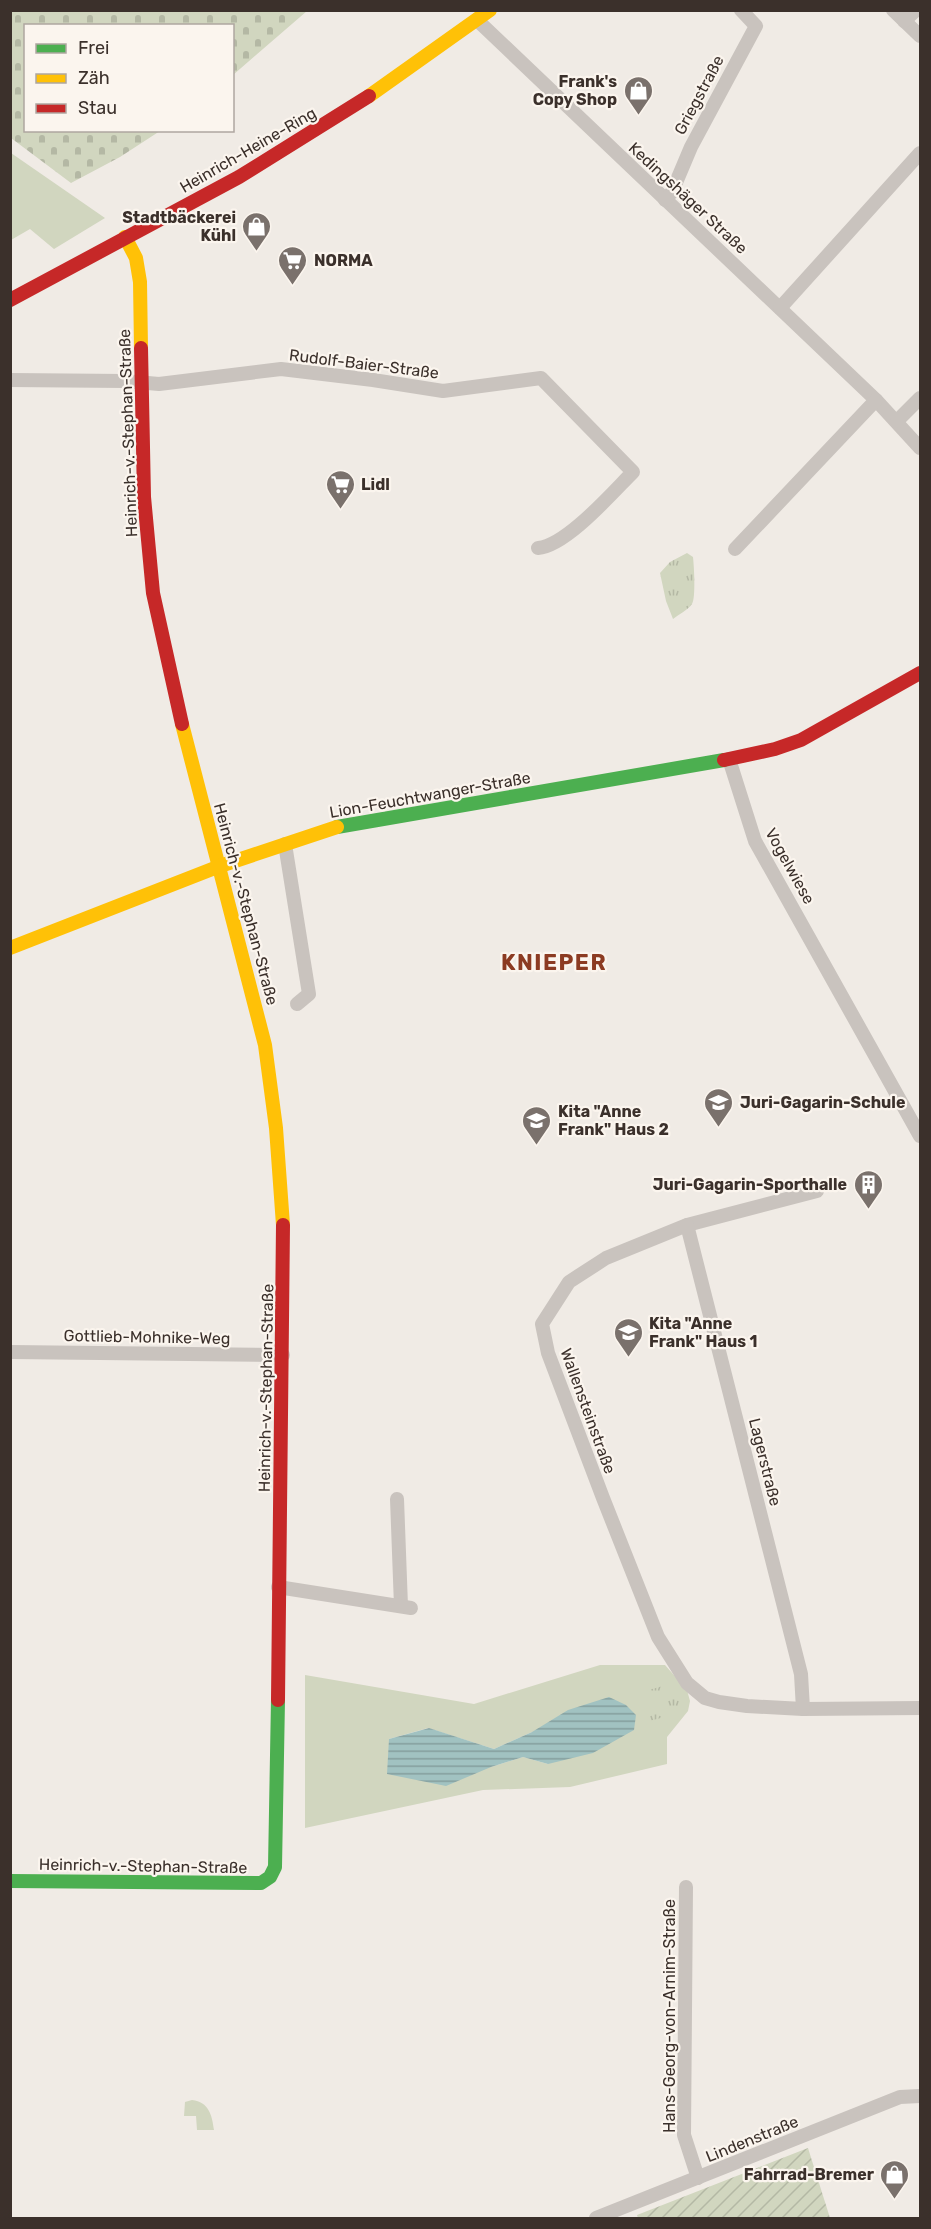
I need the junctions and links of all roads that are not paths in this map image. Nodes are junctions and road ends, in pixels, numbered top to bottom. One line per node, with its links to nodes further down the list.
1 (490, 10): 5 (street, Heinrich-Heine-Ring)
2 (741, 10): 9 (street, Griegstraße)
3 (892, 10): 6 (street)
4 (916, 10): 6 (street)
5 (477, 20): 9 (street, Kedingshäger Straße); 10 (street, Heinrich-Heine-Ring)
6 (904, 21): 7 (street)
7 (921, 36)
8 (921, 153): 12 (street)
9 (665, 200): 12 (street, Kedingshäger Straße)
10 (125, 237): 11 (street, Heinrich-Heine-Ring); 14 (street, Heinrich-v.-Stephan-Straße)
11 (10, 300)
12 (780, 308): 16 (street, Kedingshäger Straße)
13 (10, 380): 14 (street)
14 (142, 383): 19 (street, Rudolf-Baier-Straße); 24 (street, Heinrich-v.-Stephan-Straße)
15 (921, 398): 17 (street)
16 (876, 400): 17 (street, Kedingshäger Straße); 20 (street)
17 (897, 421): 18 (street, Kedingshäger Straße)
18 (921, 448)
19 (538, 548)
20 (735, 549)
21 (921, 673): 22 (street)
22 (729, 759): 23 (street, Lion-Feuchtwanger-Straße); 27 (street, Vogelwiese)
23 (285, 844): 24 (street, Lion-Feuchtwanger-Straße); 26 (street)
24 (220, 866): 25 (street, Lion-Feuchtwanger-Straße); 31 (street, Heinrich-v.-Stephan-Straße)
25 (10, 948)
26 (297, 1004)
27 (921, 1136)
28 (817, 1191): 29 (street, Wallensteinstraße)
29 (687, 1225): 35 (street, Lagerstraße); 35 (street, Wallensteinstraße)
30 (10, 1352): 31 (street, Gottlieb-Mohnike-Weg)
31 (283, 1355): 33 (street, Heinrich-v.-Stephan-Straße)
32 (397, 1499): 33 (street)
33 (279, 1587): 36 (street, Heinrich-v.-Stephan-Straße)
34 (921, 1708): 35 (street)
35 (803, 1709)
36 (10, 1881)
37 (686, 1887): 39 (street, Hans-Georg-von-Arnim-Straße)
38 (921, 2096): 39 (street, Lindenstraße)
39 (698, 2178): 40 (street, Lindenstraße)
40 (596, 2218)

